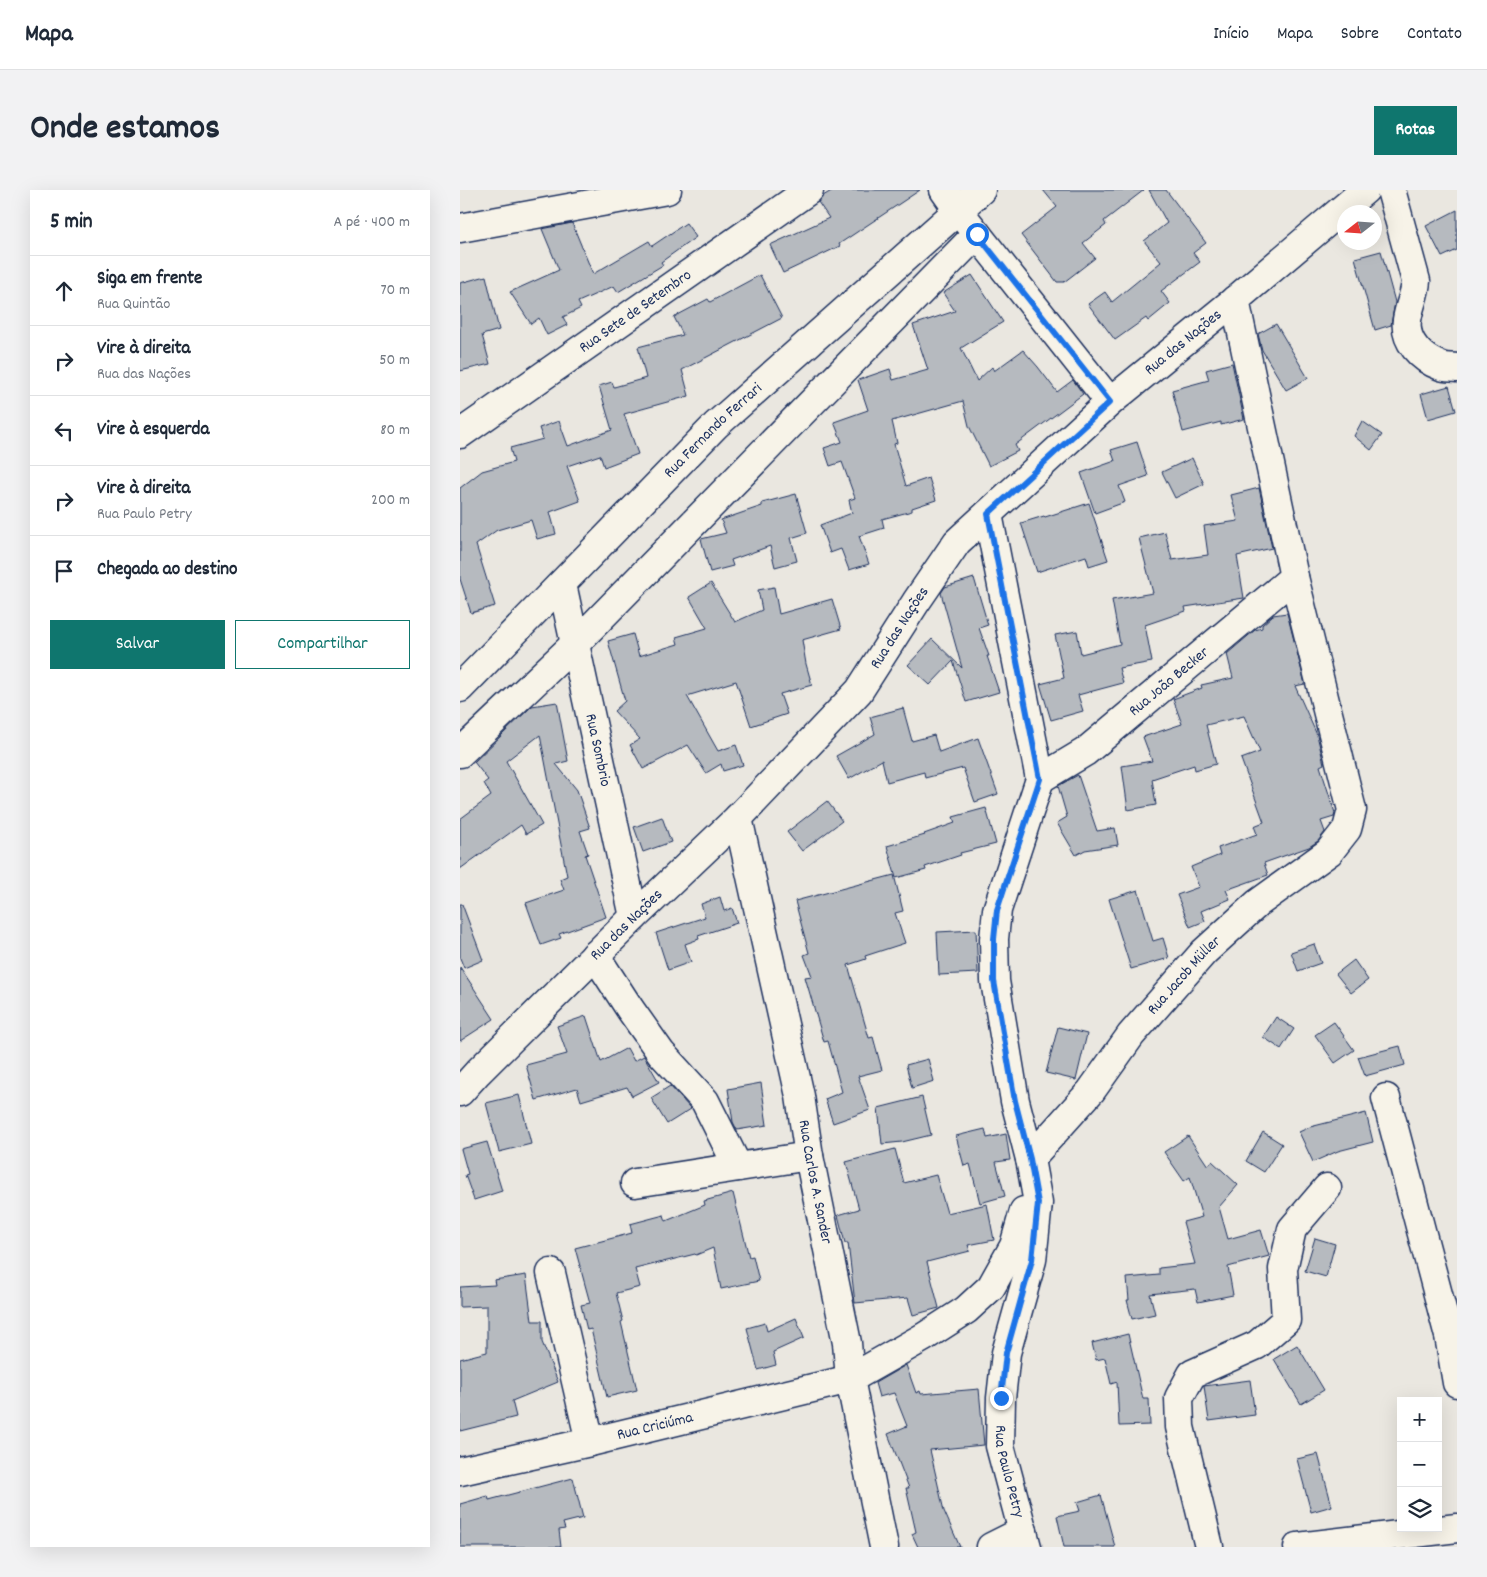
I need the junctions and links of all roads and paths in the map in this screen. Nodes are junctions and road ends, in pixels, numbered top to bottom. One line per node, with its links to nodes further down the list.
1 (667, 190): 7 (street)
2 (810, 190): 12 (street, Rua Sete de Setembro)
3 (981, 190): 6 (street, Rua Fernando Ferrari)
4 (1365, 190): 9 (street, Rua das Nações)
5 (1392, 190): 10 (street)
6 (951, 200): 8 (street); 15 (street, Rua Fernando Ferrari)
7 (460, 228)
8 (977, 234): 11 (street); 16 (street)
9 (1235, 300): 11 (street, Rua das Nações); 14 (street)
10 (1457, 368)
11 (1110, 402): 13 (street, Rua das Nações)
12 (460, 434)
13 (988, 514): 19 (street); 20 (street, Rua das Nações)
14 (1294, 577): 19 (street, Rua João Becker); 27 (street, Rua Jacob Müller)
15 (562, 584): 16 (street, Rua Sombrio); 17 (street, Rua Fernando Ferrari)
16 (575, 644): 18 (street); 21 (street, Rua Sombrio)
17 (460, 688)
18 (460, 753)
19 (1040, 779): 27 (street, Rua Paulo Petry)
20 (738, 818): 21 (street, Rua das Nações); 25 (street, Rua Carlos A. Sander)
21 (634, 917): 22 (street, Rua das Nações)
22 (595, 955): 23 (street, Rua das Nações); 26 (street)
23 (460, 1092)
24 (1386, 1098): 32 (street)
25 (809, 1156): 26 (street); 31 (street, Rua Carlos A. Sander)
26 (738, 1167): 28 (street)
27 (1032, 1169): 31 (street, Rua Criciúma); 36 (street, Rua Paulo Petry)
28 (635, 1183)
29 (1327, 1188): 39 (street)
30 (551, 1272): 33 (street)
31 (850, 1379): 33 (street, Rua Criciúma); 37 (street, Rua Carlos A. Sander)
32 (1457, 1383)
33 (590, 1442): 34 (street, Rua Criciúma)
34 (460, 1471)
35 (1457, 1528): 40 (street)
36 (1025, 1539): 38 (street)
37 (884, 1547)
38 (991, 1547)
39 (1209, 1547)
40 (1298, 1547)

